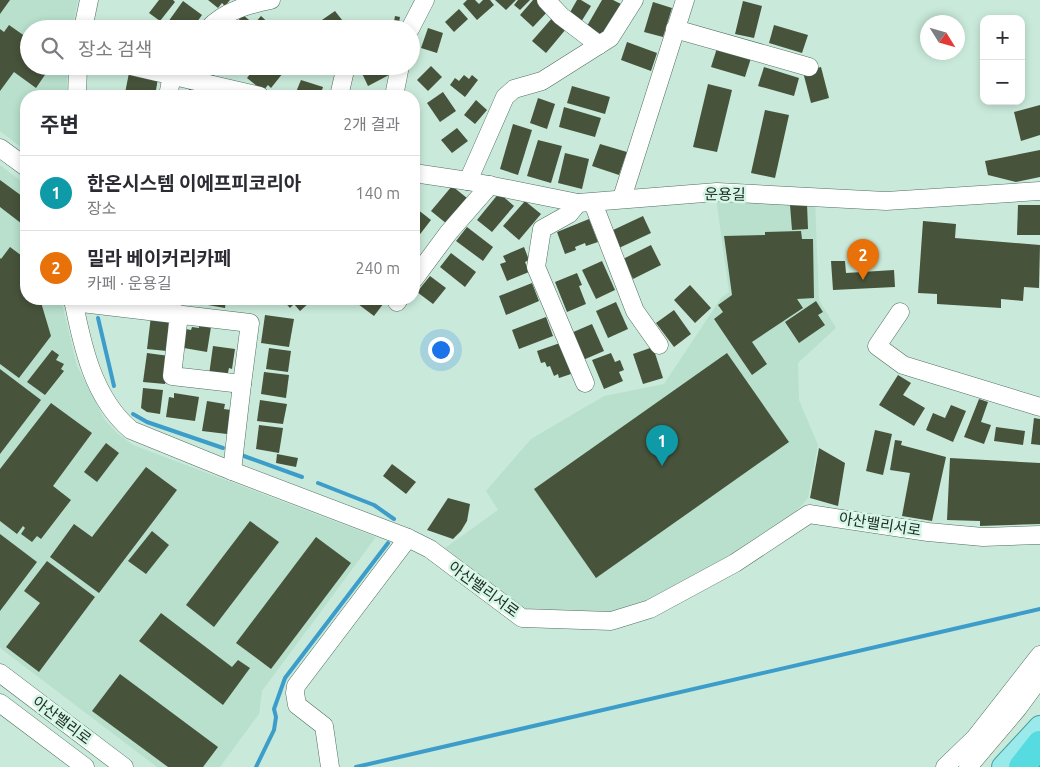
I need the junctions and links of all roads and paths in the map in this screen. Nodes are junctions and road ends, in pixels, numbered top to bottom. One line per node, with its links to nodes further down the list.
1 (89, 0): 7 (street)
2 (271, 0): 8 (street)
3 (425, 0): 9 (street)
4 (546, 0): 11 (street)
5 (634, 0): 11 (street)
6 (685, 0): 10 (street)
7 (85, 20)
8 (218, 20)
9 (415, 20)
10 (675, 29): 12 (street); 29 (street)
11 (599, 46): 26 (street)
12 (808, 66)
13 (78, 75): 18 (street)
14 (174, 75): 19 (street)
15 (191, 75): 20 (street)
16 (344, 75): 21 (street)
17 (398, 75): 22 (street)
18 (77, 90)
19 (170, 90)
20 (240, 90)
21 (340, 90)
22 (395, 90)
23 (0, 148): 24 (street)
24 (20, 163)
25 (420, 174): 26 (street, 운용길)
26 (468, 181): 27 (street, 운용길)
27 (490, 185): 30 (street, 운용길); 31 (street)
28 (1040, 191): 29 (street, 운용길)
29 (622, 198): 30 (street, 운용길)
30 (586, 203): 36 (street); 37 (street)
31 (420, 271)
32 (74, 305): 40 (street, 아산밸리서로)
33 (111, 305): 35 (street)
34 (900, 312): 39 (street)
35 (179, 314): 38 (street); 38 (street)
36 (659, 345)
37 (585, 383)
38 (242, 384): 40 (street)
39 (1040, 407)
40 (232, 471): 42 (street, 아산밸리서로)
41 (1040, 535): 42 (street, 아산밸리서로)
42 (408, 538): 49 (street)
43 (1040, 655): 52 (street)
44 (0, 673): 51 (street, 아산밸리로)
45 (1040, 678): 53 (street)
46 (0, 703): 50 (street, 아산밸리로)
47 (1040, 727): 54 (main road)
48 (1040, 744): 55 (highway)
49 (330, 766)
50 (85, 767)
51 (124, 767)
52 (944, 767)
53 (968, 767)
54 (1003, 767)
55 (1022, 767)

